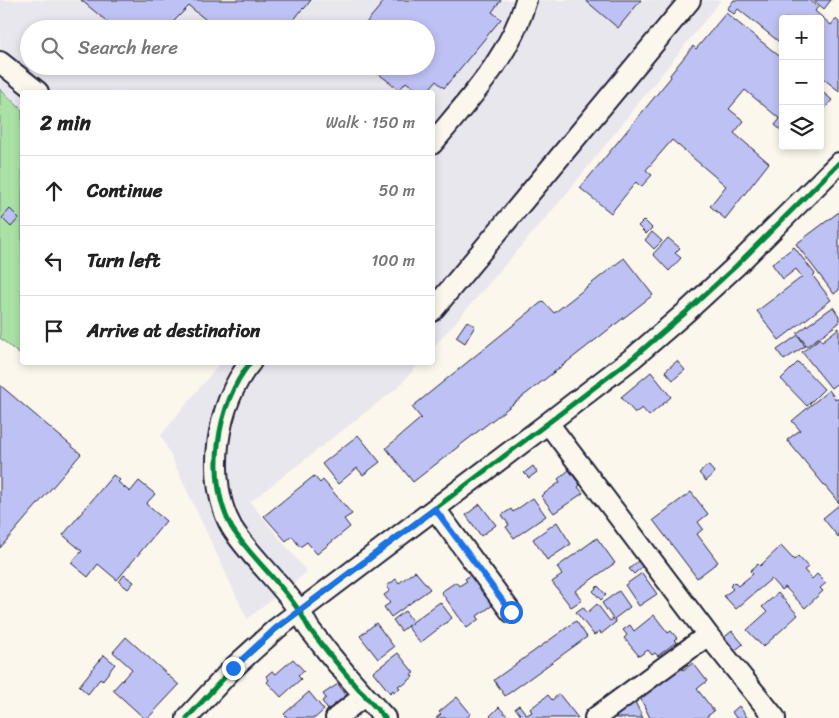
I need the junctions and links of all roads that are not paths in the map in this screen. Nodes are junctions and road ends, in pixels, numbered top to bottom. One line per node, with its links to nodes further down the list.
1 (526, 0): 5 (street)
2 (690, 0): 7 (street)
3 (0, 62): 4 (street)
4 (35, 90)
5 (435, 140)
6 (839, 163): 9 (street)
7 (435, 307)
8 (249, 365): 11 (street)
9 (548, 423): 10 (street); 13 (street)
10 (435, 509): 11 (street); 12 (street)
11 (300, 611): 14 (street); 15 (street)
12 (511, 612)
13 (708, 636): 18 (street); 19 (street)
14 (364, 696): 16 (street); 17 (street)
15 (187, 718)
16 (336, 718)
17 (385, 718)
18 (595, 718)
19 (775, 718)

